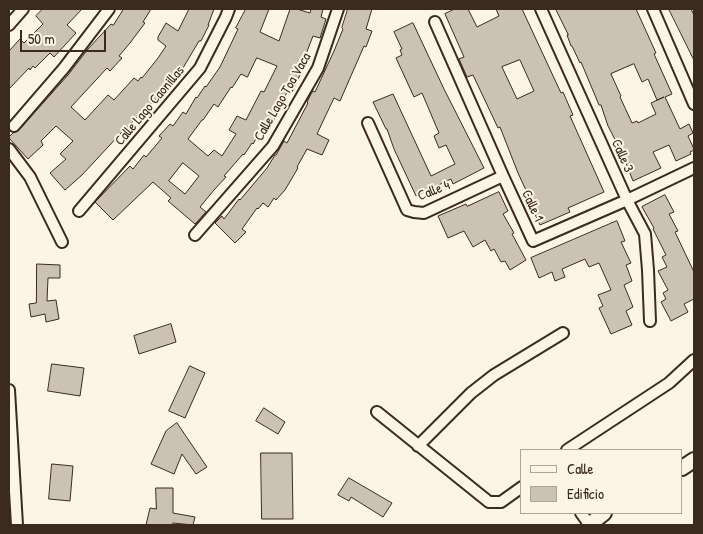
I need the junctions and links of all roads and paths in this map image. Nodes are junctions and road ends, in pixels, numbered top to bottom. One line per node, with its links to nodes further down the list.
1 (23, 9): 8 (street)
2 (109, 9): 11 (street)
3 (229, 9): 16 (street, Calle Lago Caonillas)
4 (338, 9): 17 (street, Calle Lago Toa Vaca)
5 (541, 9): 15 (street, Calle 3)
6 (653, 9): 9 (street)
7 (435, 22): 14 (street, Calle 1)
8 (9, 25)
9 (694, 104)
10 (368, 123): 14 (street, Calle 4)
11 (14, 126)
12 (9, 149): 18 (street)
13 (694, 168): 15 (street, Calle 1)
14 (503, 176): 15 (street, Calle 1)
15 (627, 200): 19 (street, Calle 3)
16 (79, 211)
17 (195, 235)
18 (62, 242)
19 (650, 321)
20 (563, 333): 24 (street)
21 (694, 360): 25 (street)
22 (9, 390): 31 (street)
23 (377, 412): 24 (street)
24 (418, 446): 28 (street)
25 (569, 449)
26 (694, 460): 27 (street)
27 (683, 467)
28 (520, 488)
29 (582, 514): 32 (street)
30 (603, 514): 32 (street)
31 (17, 525)
32 (589, 525)

